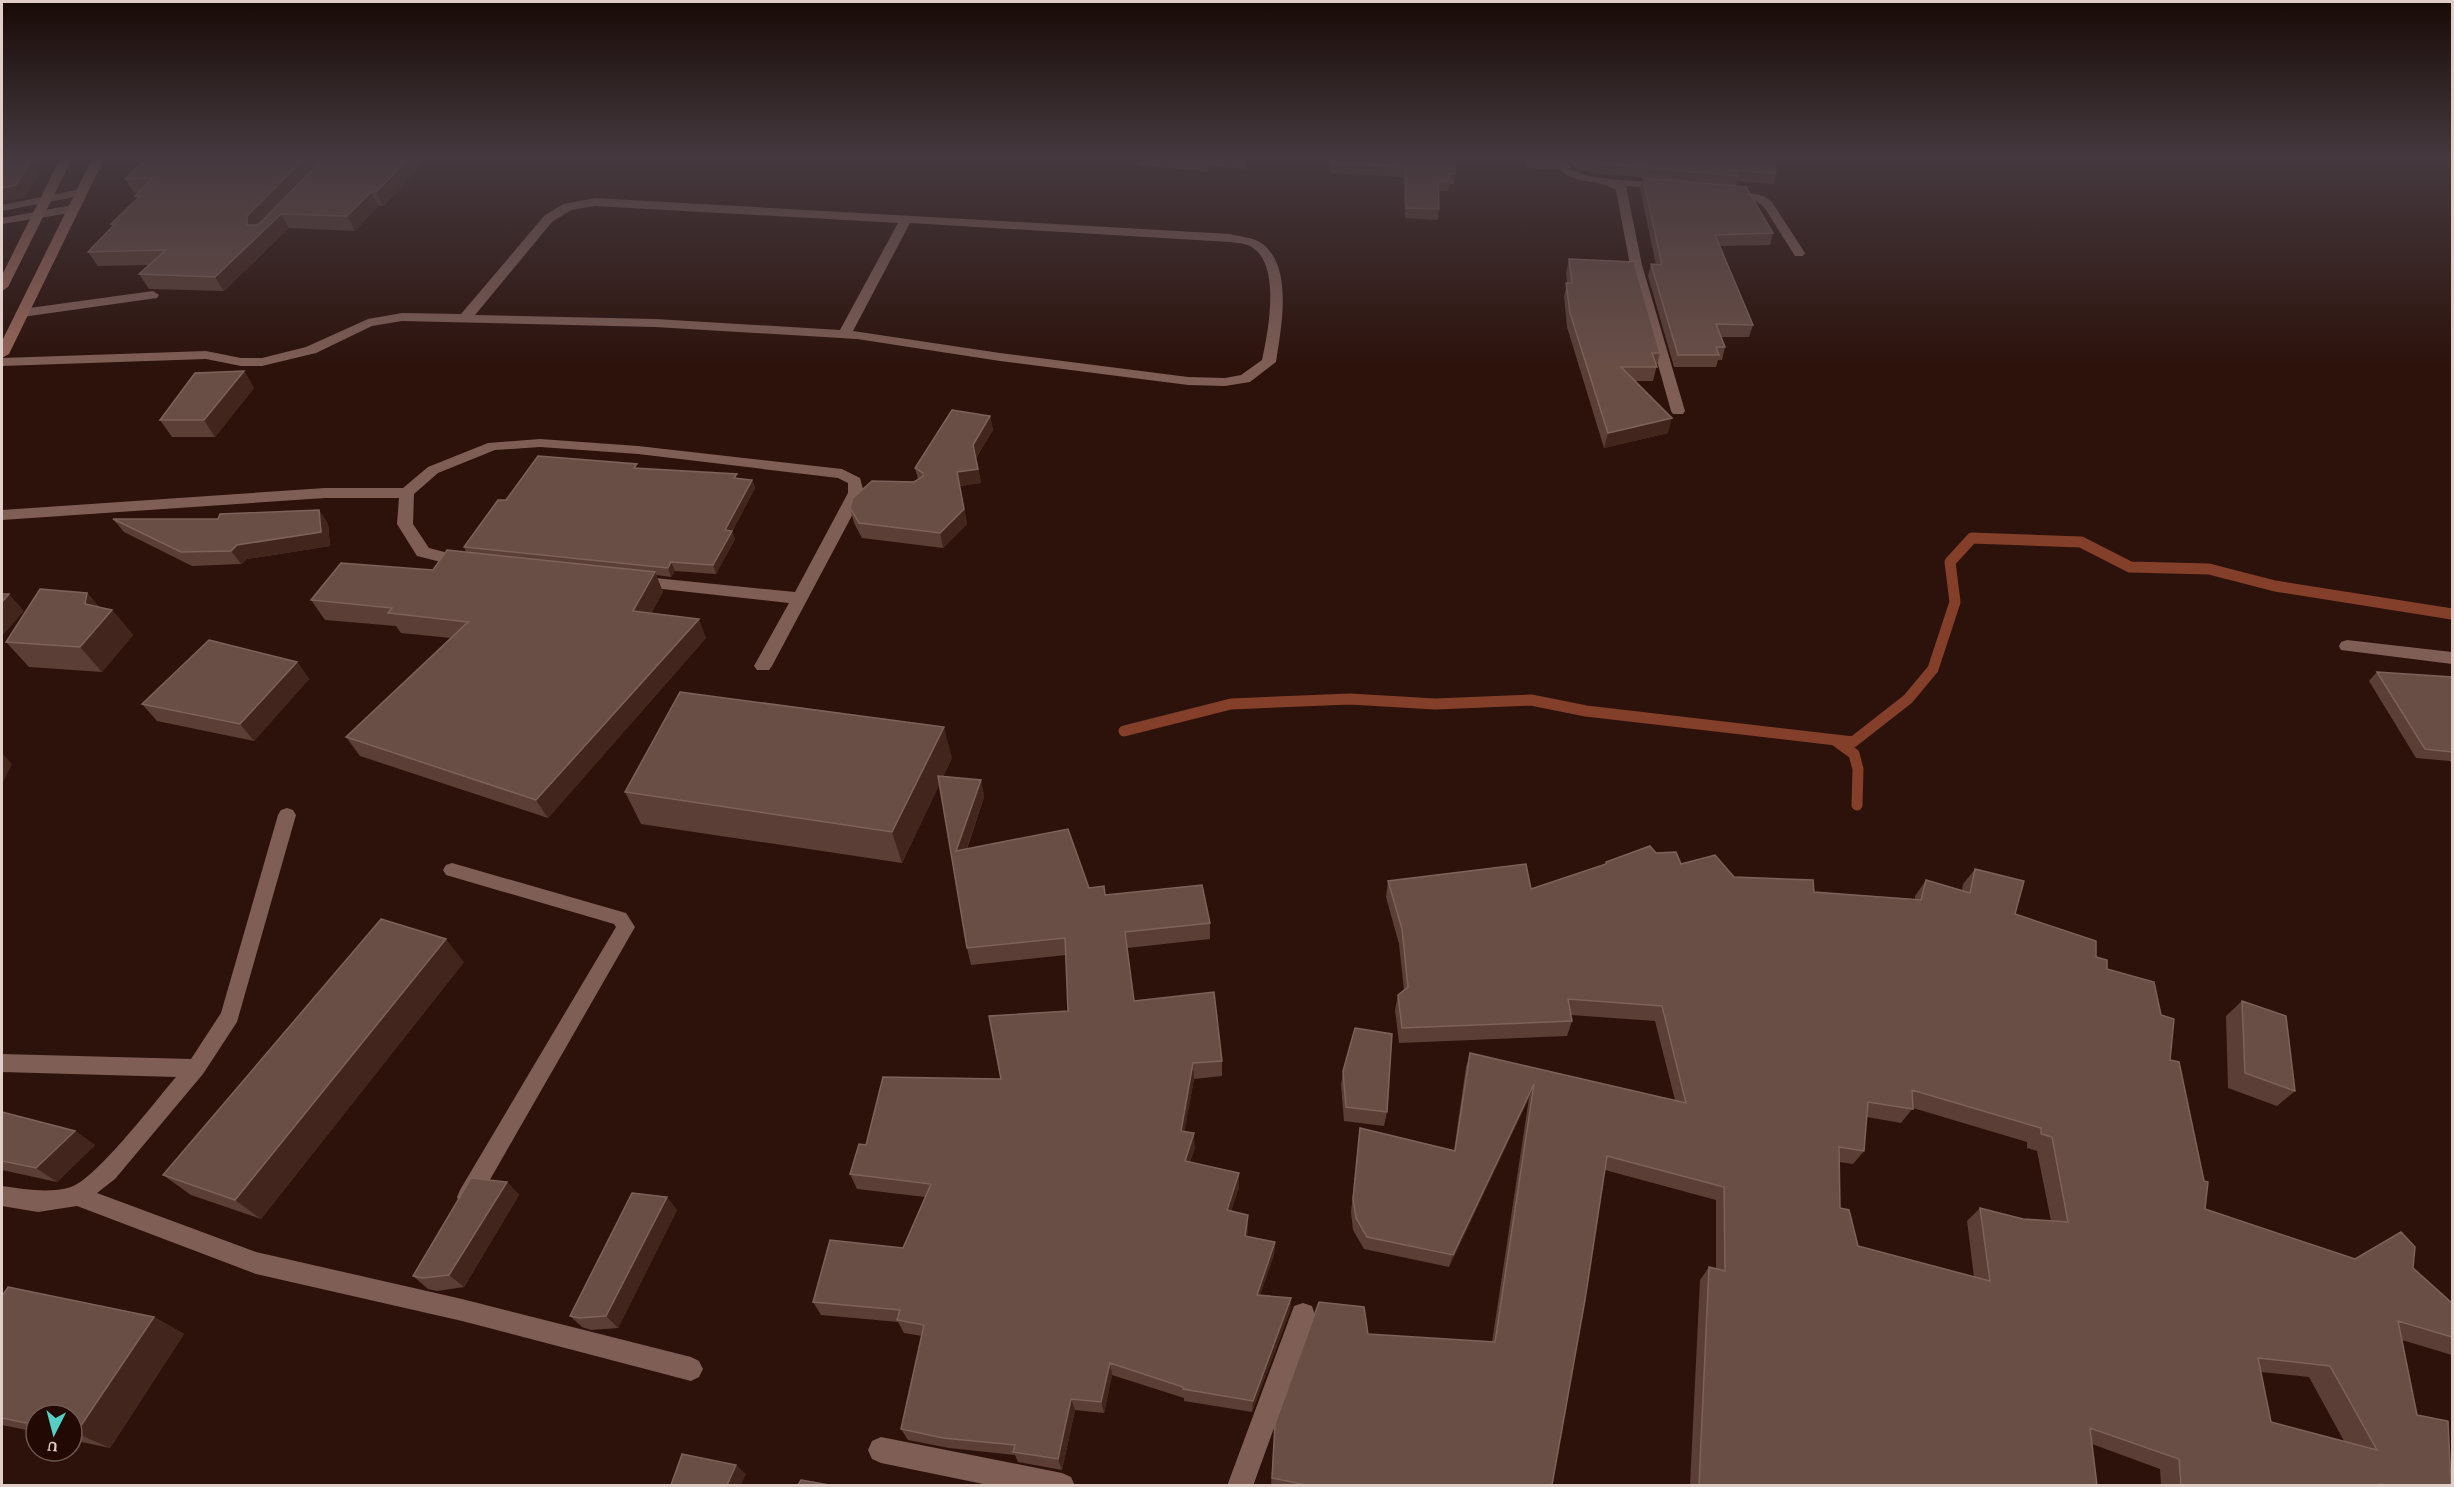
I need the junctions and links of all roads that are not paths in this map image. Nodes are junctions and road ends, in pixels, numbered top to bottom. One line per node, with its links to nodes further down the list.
1 (31, 228): 9 (main road)
2 (63, 228): 11 (main road)
3 (540, 228): 12 (street)
4 (902, 228): 13 (street)
5 (1057, 228): 13 (street)
6 (1629, 228): 16 (street)
7 (1783, 228): 8 (street)
8 (1799, 253)
9 (2, 287)
10 (153, 295): 11 (lane)
11 (22, 313): 14 (main road)
12 (465, 318): 13 (street); 15 (street)
13 (845, 334)
14 (2, 354)
15 (2, 362)
16 (1678, 411)
17 (407, 493): 18 (street); 19 (street); 21 (street)
18 (2, 515)
19 (479, 565)
20 (621, 580): 21 (street)
21 (798, 598): 24 (street)
22 (2347, 646): 23 (street)
23 (2452, 658)
24 (763, 666)
25 (287, 815): 28 (lane)
26 (452, 870): 31 (lane)
27 (2, 1063): 28 (lane)
28 (196, 1068): 30 (lane)
29 (2, 1196): 30 (lane)
30 (77, 1196): 33 (lane)
31 (456, 1217)
32 (420, 1278): 33 (lane)
33 (408, 1298): 35 (lane)
34 (1303, 1315): 38 (street)
35 (691, 1369)
36 (881, 1450): 37 (street)
37 (1062, 1485)
38 (1240, 1485)

